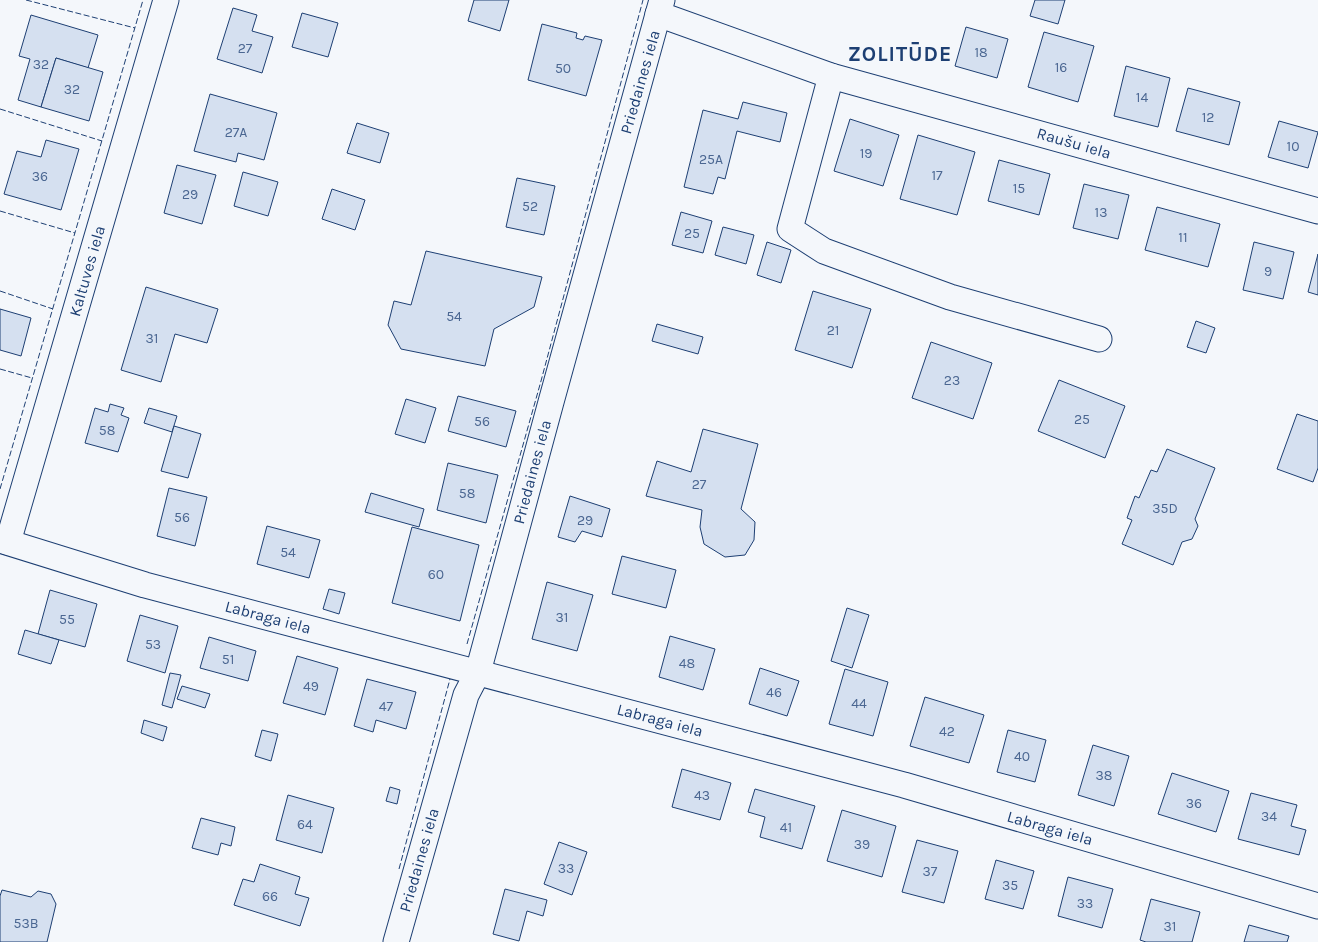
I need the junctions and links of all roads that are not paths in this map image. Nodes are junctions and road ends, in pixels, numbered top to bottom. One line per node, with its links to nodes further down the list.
1 (166, 0): 6 (street, Kaltuves iela)
2 (660, 7): 3 (street, Raušu iela); 7 (street, Priedaines iela)
3 (831, 76): 4 (street, Raušu iela); 5 (street)
4 (1318, 211)
5 (1099, 339)
6 (4, 541): 7 (street, Labraga iela)
7 (478, 672): 8 (street, Labraga iela); 9 (street, Priedaines iela)
8 (1318, 906)
9 (396, 942)

